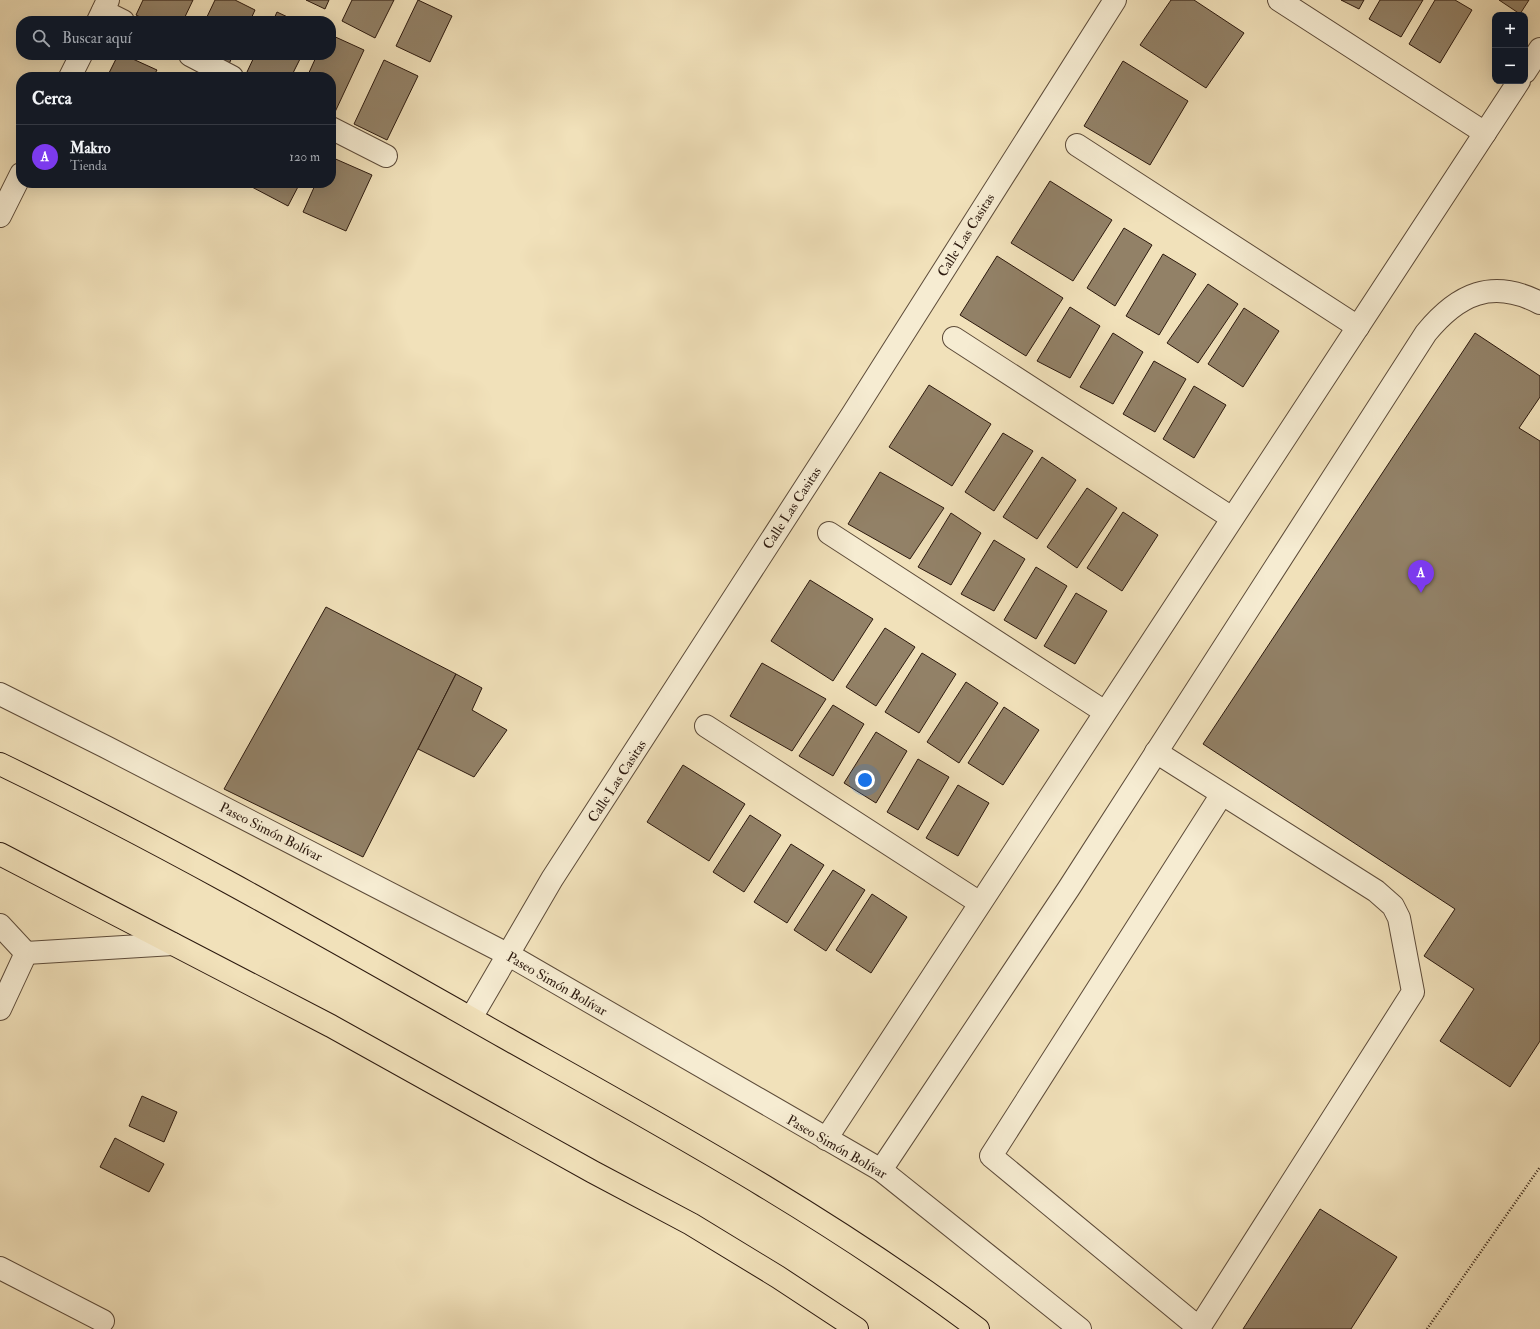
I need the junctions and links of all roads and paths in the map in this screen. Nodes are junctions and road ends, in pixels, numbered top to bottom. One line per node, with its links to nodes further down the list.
1 (1115, 0): 34 (street, Calle Las Casitas)
2 (1279, 0): 13 (street)
3 (103, 11): 4 (street)
4 (113, 16)
5 (1540, 49): 8 (street)
6 (78, 60): 9 (street)
7 (200, 60): 10 (street)
8 (1528, 67)
9 (72, 72)
10 (222, 72)
11 (1517, 84): 13 (street)
12 (336, 131): 15 (street)
13 (1485, 133): 19 (street)
14 (1077, 145): 19 (street)
15 (386, 156)
16 (16, 184): 17 (street)
17 (0, 216)
18 (1540, 303): 26 (street)
19 (1358, 327): 21 (street)
20 (954, 338): 21 (street)
21 (1232, 518): 24 (street)
22 (829, 533): 24 (street)
23 (0, 694): 34 (street, Paseo Simón Bolívar)
24 (1105, 712): 30 (street)
25 (706, 726): 30 (street)
26 (1156, 752): 28 (street); 39 (street)
27 (0, 764): 36 (main road)
28 (1222, 794): 28 (street)
29 (0, 854): 32 (main road)
30 (980, 903): 37 (street)
31 (0, 925): 33 (street)
32 (174, 944): 33 (street); 42 (main road)
33 (26, 953): 35 (street)
34 (508, 955): 36 (street, Calle Las Casitas); 37 (street, Paseo Simón Bolívar)
35 (0, 1009)
36 (470, 1018): 43 (main road)
37 (826, 1139): 39 (street, Paseo Simón Bolívar)
38 (1540, 1167): 45 (path)
39 (880, 1170): 44 (street, Paseo Simón Bolívar)
40 (0, 1268): 41 (street)
41 (104, 1321)
42 (857, 1329)
43 (978, 1329)
44 (1080, 1329)
45 (1427, 1329)

